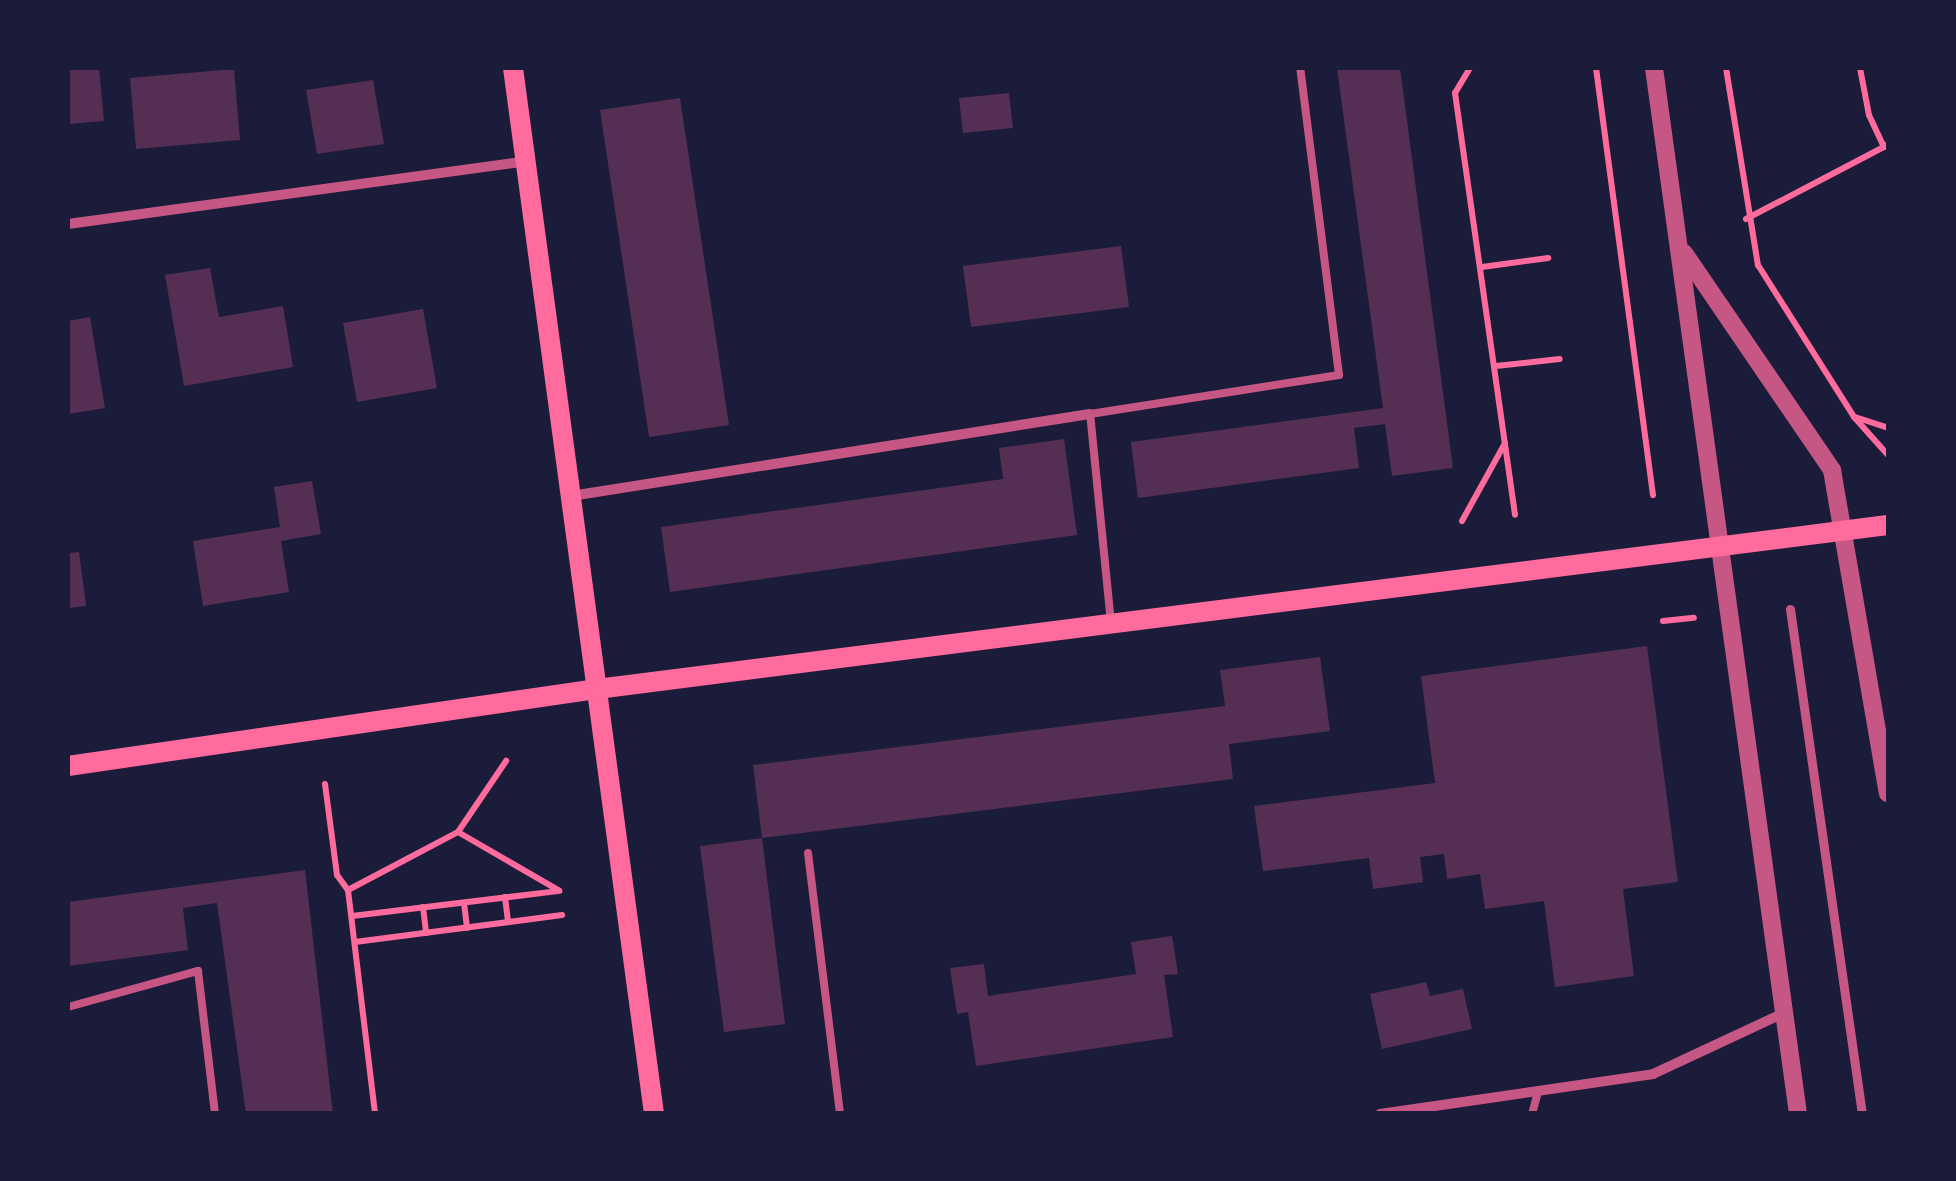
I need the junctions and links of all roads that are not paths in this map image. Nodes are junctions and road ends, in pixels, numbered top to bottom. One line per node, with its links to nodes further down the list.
1 (513, 68): 4 (main road)
2 (1300, 68): 7 (lane)
3 (1654, 68): 6 (street)
4 (525, 161): 5 (street); 8 (main road)
5 (68, 224)
6 (1680, 249): 10 (street); 11 (street)
7 (1090, 414): 8 (street); 13 (lane)
8 (571, 496): 14 (main road)
9 (1888, 525): 10 (main road)
10 (1841, 530): 11 (main road); 15 (street)
11 (1723, 543): 13 (main road); 20 (street)
12 (1790, 609): 28 (street)
13 (1111, 622): 14 (main road)
14 (597, 689): 16 (main road); 23 (main road)
15 (1879, 707): 17 (street)
16 (68, 766)
17 (1888, 793)
18 (808, 853): 24 (lane)
19 (68, 1007): 22 (lane)
20 (1786, 1012): 21 (street); 27 (street)
21 (1538, 1095): 25 (street); 26 (lane)
22 (216, 1114)
23 (654, 1114)
24 (840, 1114)
25 (1380, 1114)
26 (1532, 1114)
27 (1798, 1114)
28 (1862, 1114)

